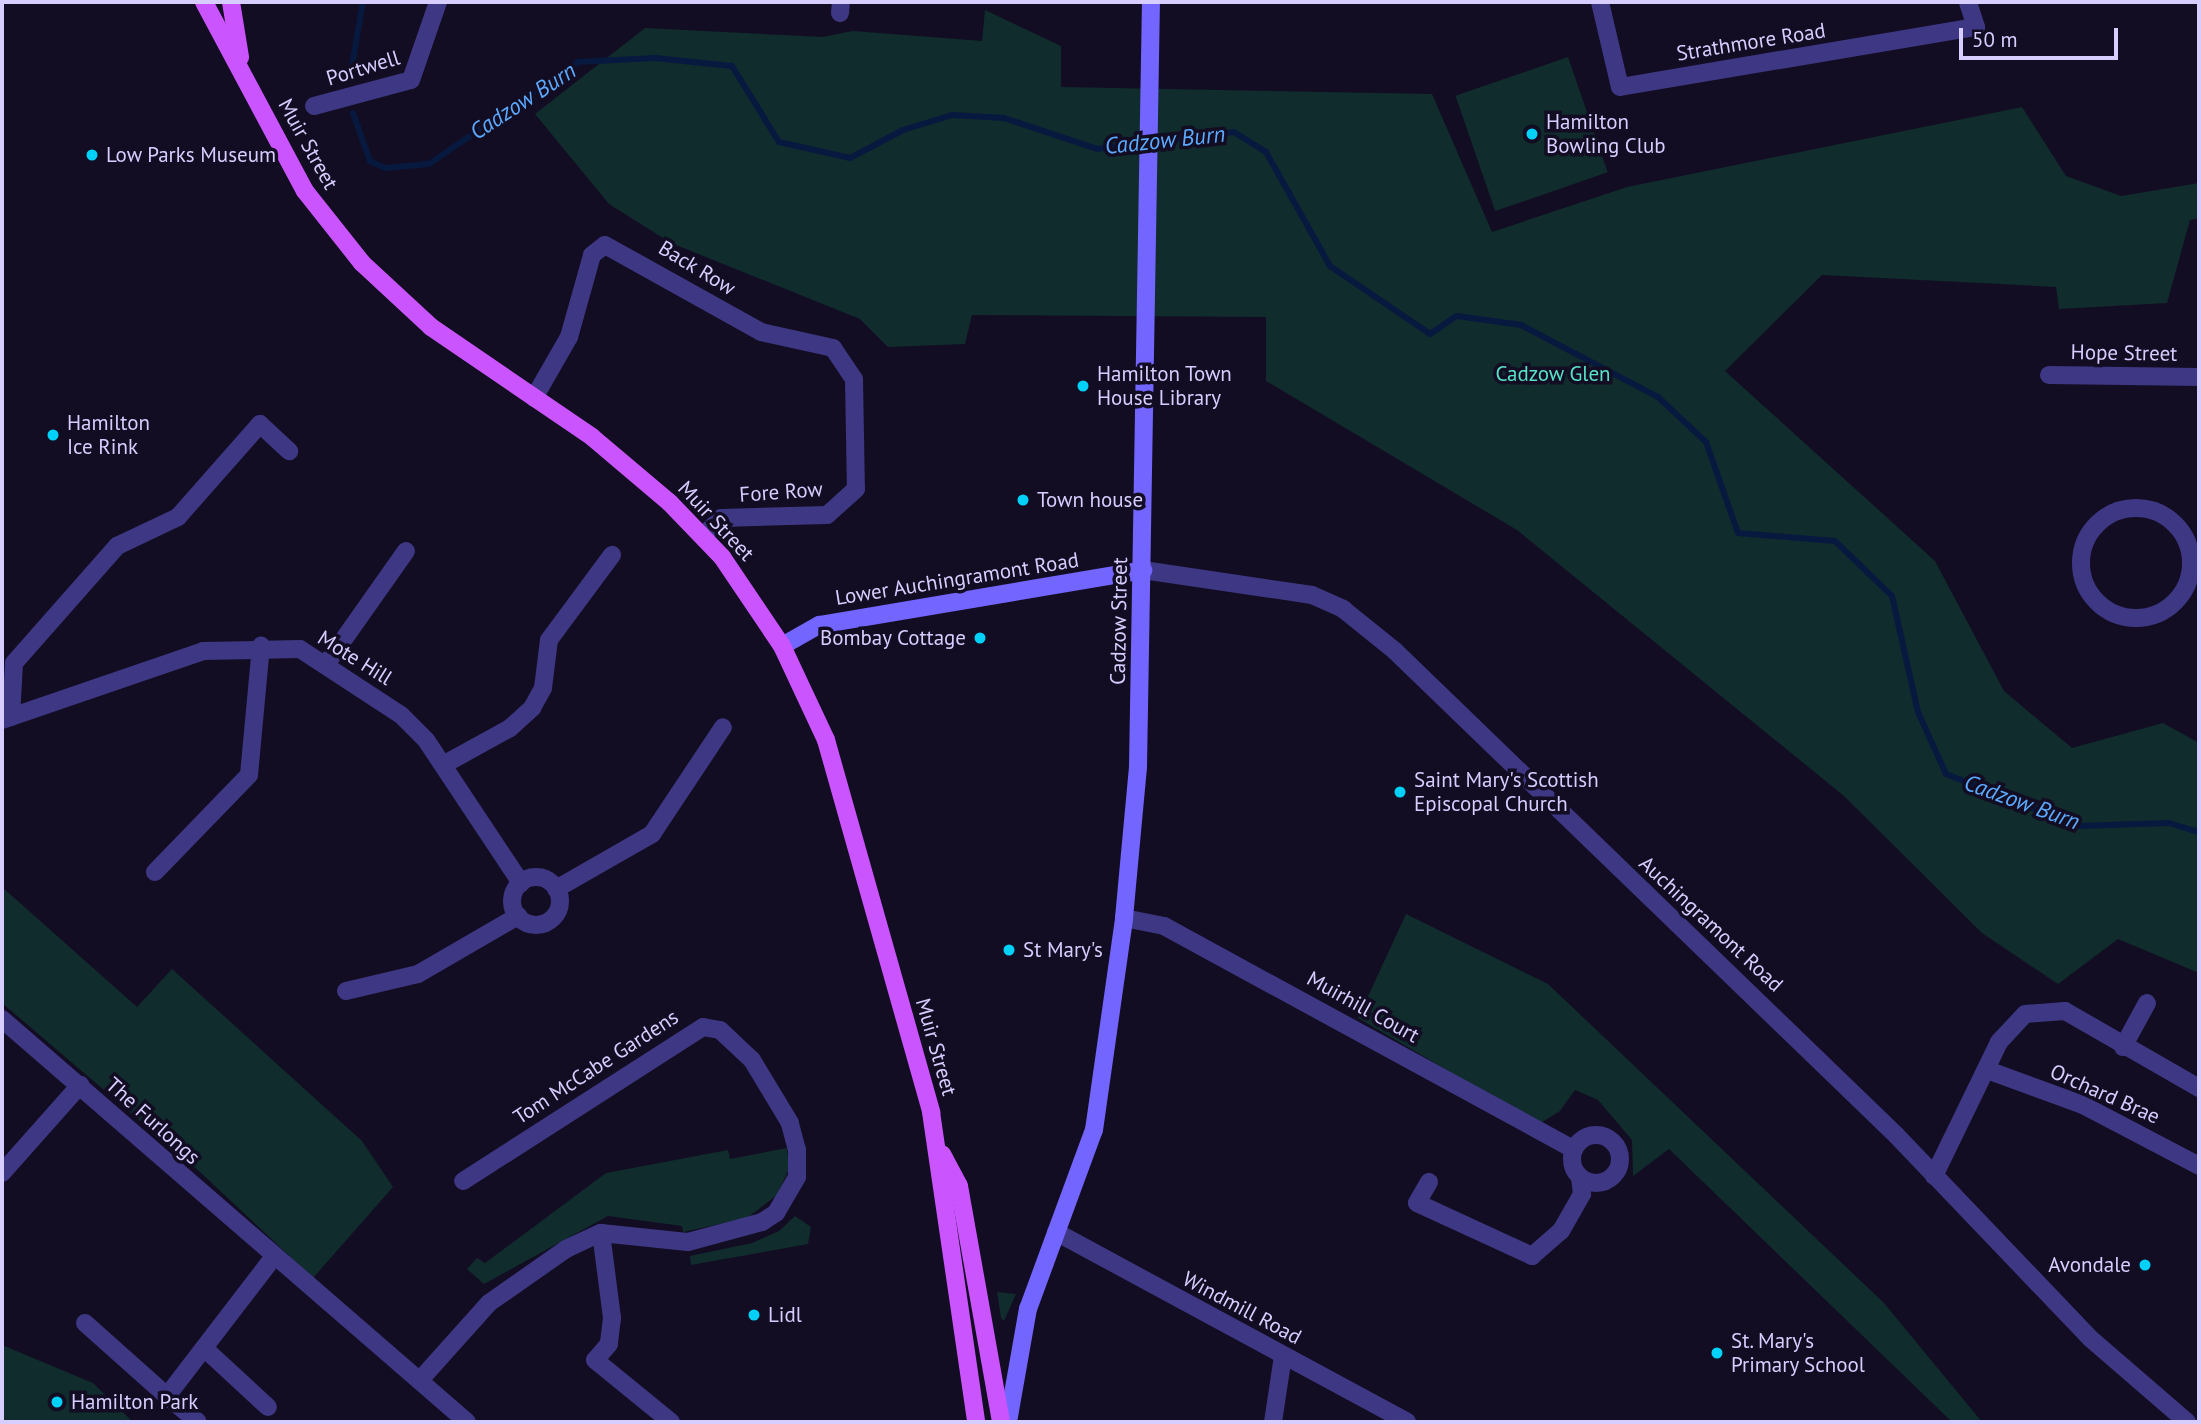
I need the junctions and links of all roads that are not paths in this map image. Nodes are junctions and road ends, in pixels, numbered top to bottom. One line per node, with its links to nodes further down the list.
1 (204, 2): 7 (main road, Muir Street)
2 (232, 2): 7 (main road, Muir Street)
3 (438, 2): 8 (street, Portwell)
4 (1151, 2): 17 (main road, Cadzow Street)
5 (1600, 2): 6 (street, Strathmore Road)
6 (1968, 2)
7 (241, 66): 11 (main road, Muir Street)
8 (314, 106)
9 (2049, 375): 10 (street, Hope Street)
10 (2199, 377)
11 (534, 398): 12 (street, Back Row); 14 (main road, Muir Street)
12 (857, 443): 14 (street, Fore Row)
13 (289, 451): 22 (street)
14 (703, 536): 20 (main road, Muir Street)
15 (406, 551): 21 (street)
16 (612, 555): 24 (street)
17 (1143, 570): 20 (main road, Lower Auchingramont Road); 29 (main road, Cadzow Street); 41 (street, Auchingramont Road)
18 (2195, 573): 18 (street)
19 (261, 646): 21 (street, Mote Hill); 22 (street, Mote Hill); 25 (street)
20 (782, 646): 38 (main road, Muir Street)
21 (327, 663): 24 (street, Mote Hill)
22 (6, 718)
23 (723, 727): 27 (street)
24 (443, 765): 26 (street, Mote Hill)
25 (155, 872)
26 (521, 883): 27 (street); 28 (street)
27 (556, 889): 28 (street)
28 (518, 916): 30 (street)
29 (1124, 918): 37 (street, Muirhill Court); 45 (main road, Cadzow Street)
30 (346, 990)
31 (2147, 1003): 33 (street)
32 (2, 1019): 35 (street, The Furlongs)
33 (2123, 1047): 34 (street, Orchard Brae); 36 (street, Orchard Brae)
34 (1990, 1071): 39 (street, Orchard Brae); 41 (street, Orchard Brae)
35 (80, 1085): 40 (street); 47 (street, The Furlongs)
36 (2199, 1088)
37 (1574, 1150): 42 (street); 42 (street)
38 (940, 1151): 48 (main road, Muir Street); 49 (main road, Muir Street)
39 (2199, 1166)
40 (2, 1173)
41 (1934, 1176): 64 (street, Auchingramont Road)
42 (1580, 1177): 44 (street)
43 (463, 1181): 46 (street, Tom McCabe Gardens)
44 (1429, 1182)
45 (1056, 1232): 52 (street, Windmill Road); 61 (main road)
46 (601, 1233): 53 (street); 58 (street)
47 (272, 1259): 51 (street); 53 (street, The Furlongs)
48 (982, 1310): 49 (main road); 60 (main road, Muir Street)
49 (957, 1315): 59 (main road, Muir Street)
50 (85, 1323): 54 (street)
51 (204, 1348): 54 (street); 55 (street)
52 (1283, 1356): 62 (street); 63 (street, Windmill Road)
53 (420, 1380): 57 (street, The Furlongs)
54 (167, 1396): 56 (street)
55 (268, 1407)
56 (198, 1422)
57 (467, 1422)
58 (671, 1422)
59 (976, 1422)
60 (1001, 1422)
61 (1008, 1422)
62 (1273, 1422)
63 (1407, 1422)
64 (2187, 1422)

